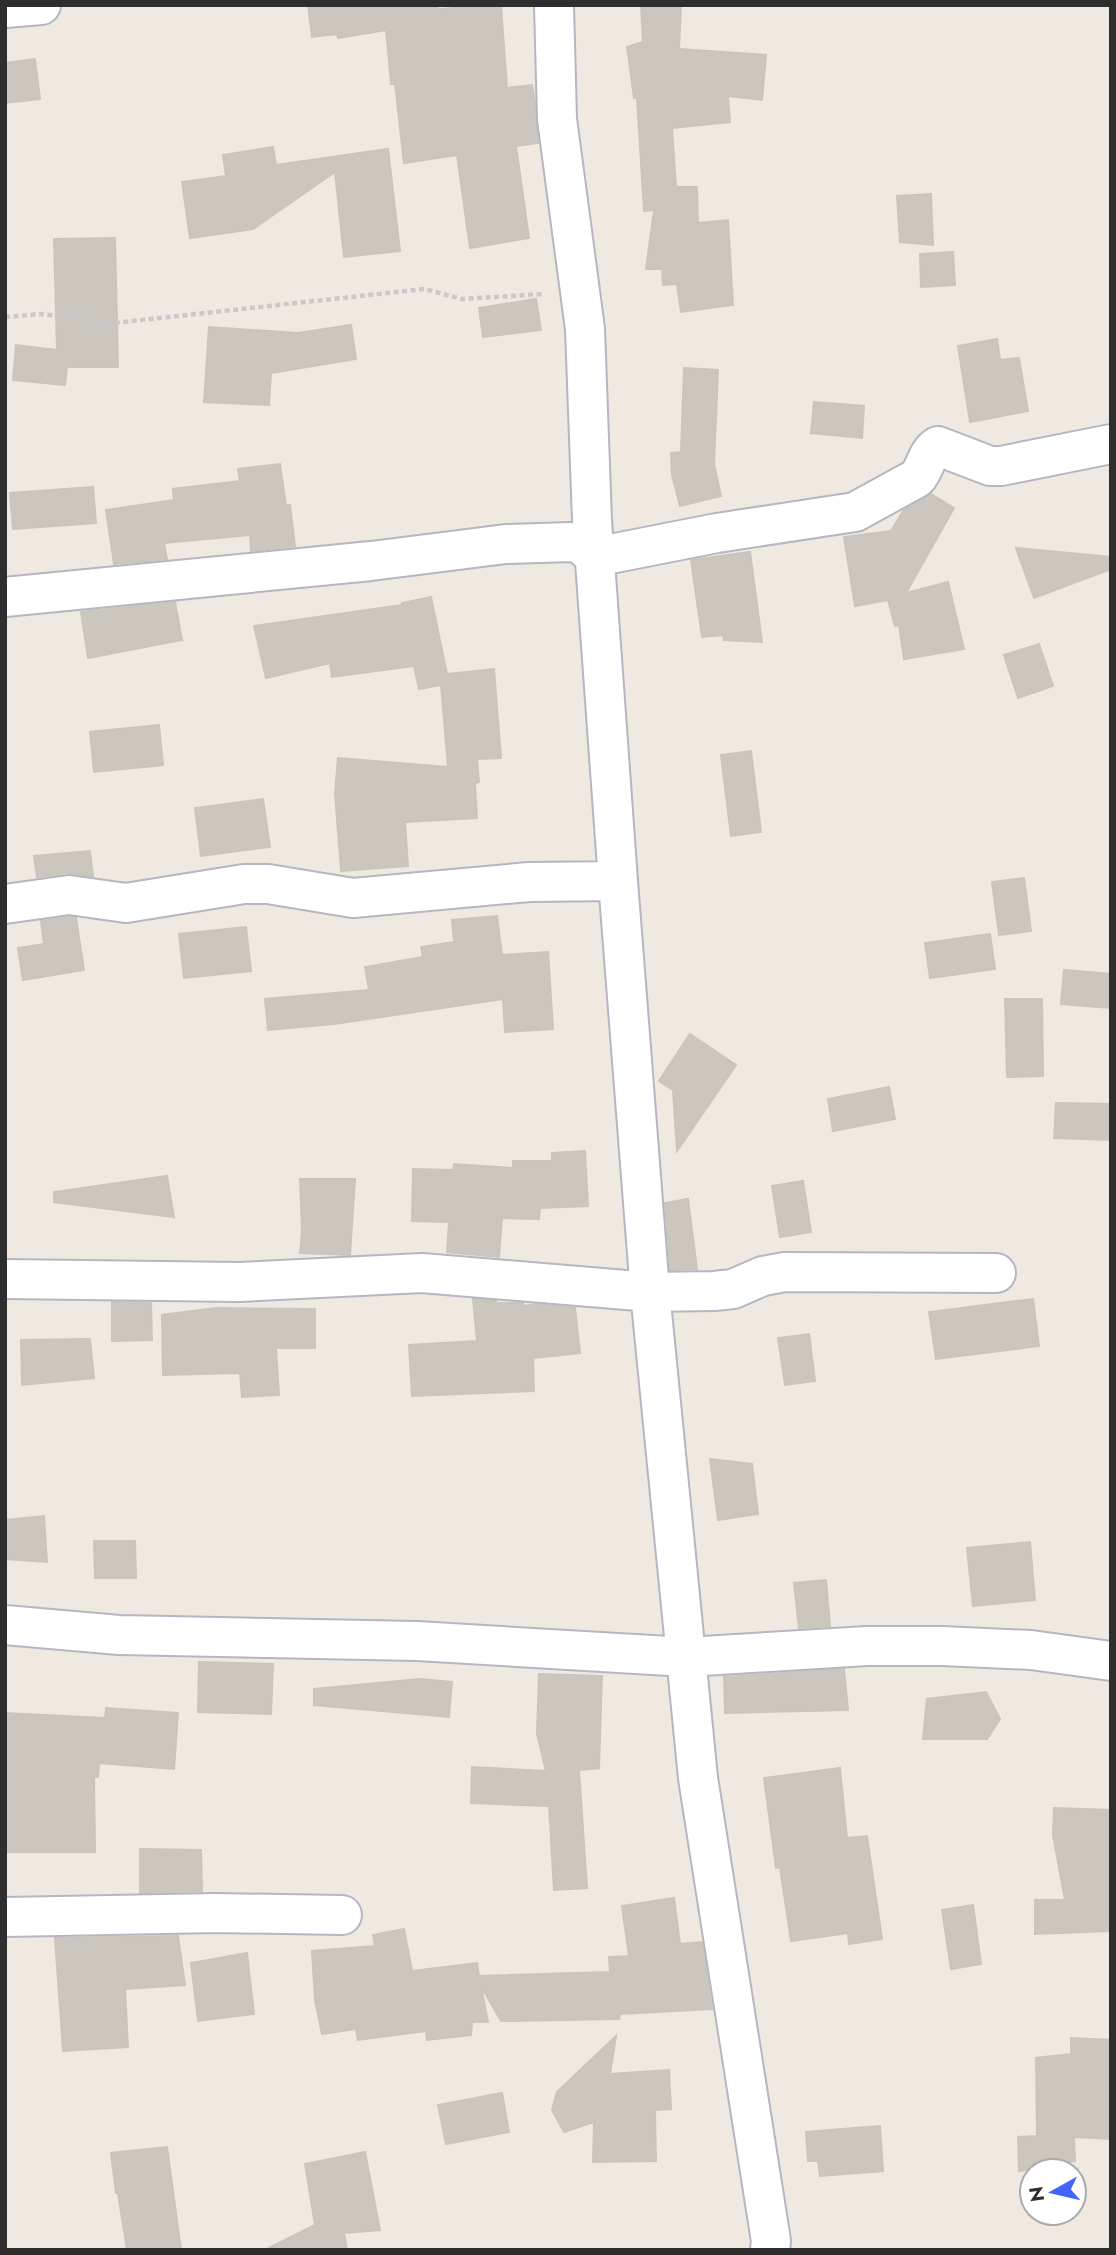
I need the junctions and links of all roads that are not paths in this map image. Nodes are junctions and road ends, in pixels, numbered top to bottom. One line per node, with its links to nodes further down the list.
1 (41, 5): 3 (street)
2 (554, 5): 5 (street)
3 (5, 8)
4 (1111, 444): 5 (street)
5 (595, 557): 6 (street); 7 (street)
6 (5, 597)
7 (618, 881): 8 (street); 11 (street)
8 (5, 904)
9 (996, 1273): 11 (street)
10 (5, 1279): 11 (street)
11 (650, 1292): 13 (street)
12 (5, 1625): 13 (street)
13 (686, 1657): 14 (street); 17 (street)
14 (1111, 1661)
15 (342, 1915): 16 (street)
16 (5, 1917)
17 (771, 2250)

